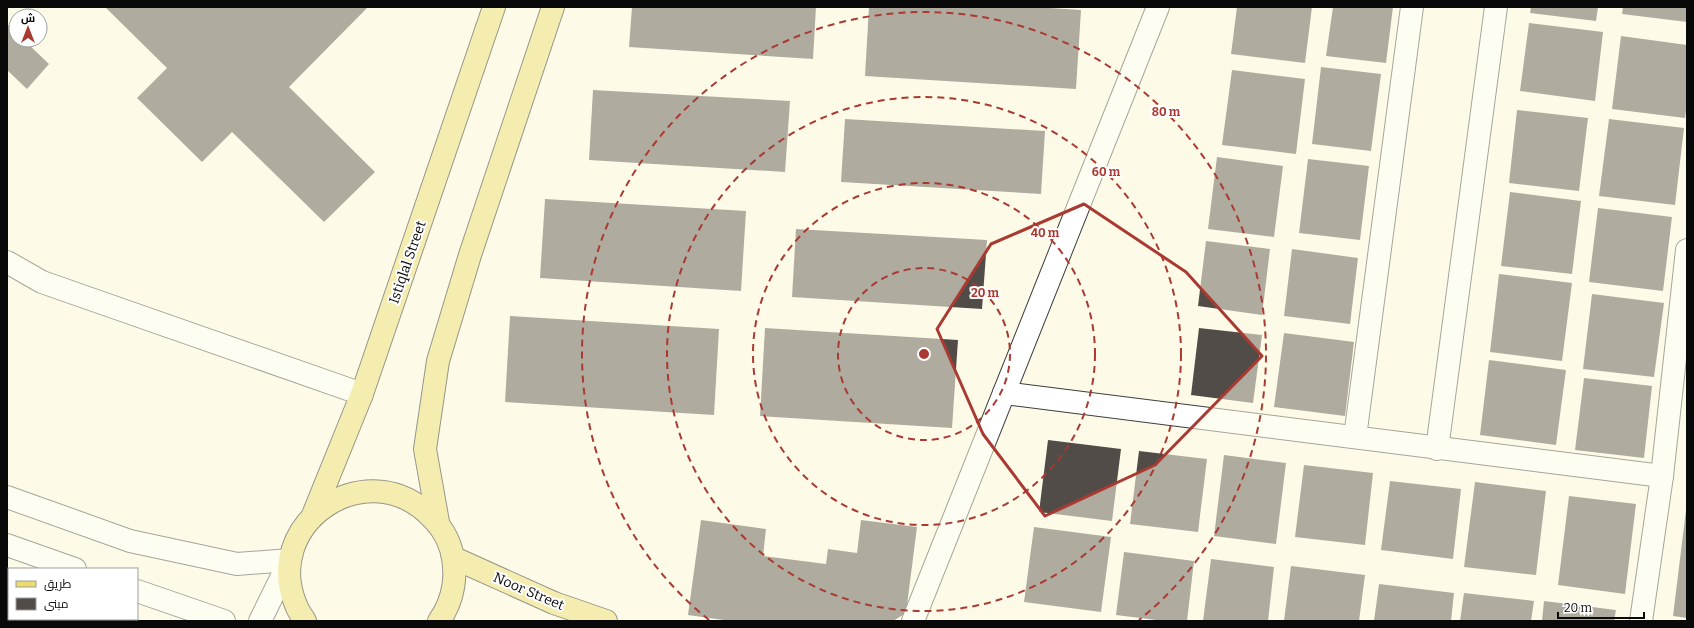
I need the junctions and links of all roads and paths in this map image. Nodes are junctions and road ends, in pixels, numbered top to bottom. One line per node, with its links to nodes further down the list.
1 (494, 7): 9 (main road, Istiqlal Street)
2 (553, 7): 15 (main road)
3 (1158, 7): 8 (street)
4 (1412, 7): 10 (street)
5 (1496, 7): 11 (street)
6 (1687, 250): 12 (street)
7 (7, 262): 9 (street)
8 (1004, 393): 10 (street); 26 (street)
9 (362, 394): 14 (main road, Istiqlal Street)
10 (1355, 437): 11 (street)
11 (1437, 449): 12 (street)
12 (1662, 476): 27 (street)
13 (7, 497): 18 (street)
14 (313, 515): 15 (main road); 18 (main road)
15 (438, 522): 17 (main road)
16 (7, 545): 19 (street)
17 (454, 558): 24 (main road); 25 (main road, Noor Street)
18 (290, 560): 22 (street); 23 (main road)
19 (72, 568)
20 (138, 590): 21 (street)
21 (224, 621)
22 (260, 621)
23 (305, 621)
24 (438, 621)
25 (606, 621)
26 (913, 621)
27 (1641, 621)

